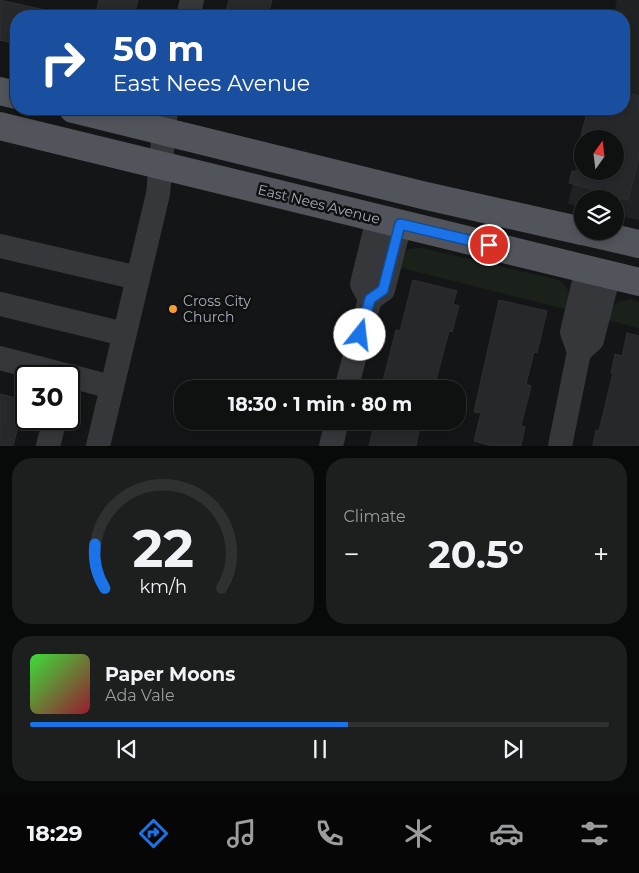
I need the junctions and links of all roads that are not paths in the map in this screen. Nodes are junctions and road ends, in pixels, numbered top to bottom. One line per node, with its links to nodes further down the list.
1 (123, 115): 2 (main road)
2 (164, 120): 4 (street); 6 (main road)
3 (0, 126): 4 (main road, East Nees Avenue)
4 (159, 165): 5 (main road, East Nees Avenue); 12 (street)
5 (389, 222): 11 (main road, East Nees Avenue); 19 (street)
6 (574, 229)
7 (622, 240): 8 (main road)
8 (639, 244)
9 (0, 246): 12 (street)
10 (639, 263): 11 (main road)
11 (598, 271): 13 (main road, East Nees Avenue); 26 (street)
12 (138, 278): 15 (street)
13 (639, 282)
14 (0, 304): 15 (street)
15 (124, 334): 20 (street)
16 (0, 358): 17 (street)
17 (25, 365)
18 (80, 380): 20 (street)
19 (348, 380)
20 (112, 387): 24 (street)
21 (52, 430): 23 (street)
22 (335, 430): 25 (street)
23 (48, 446)
24 (98, 446)
25 (331, 446)
26 (560, 446)

